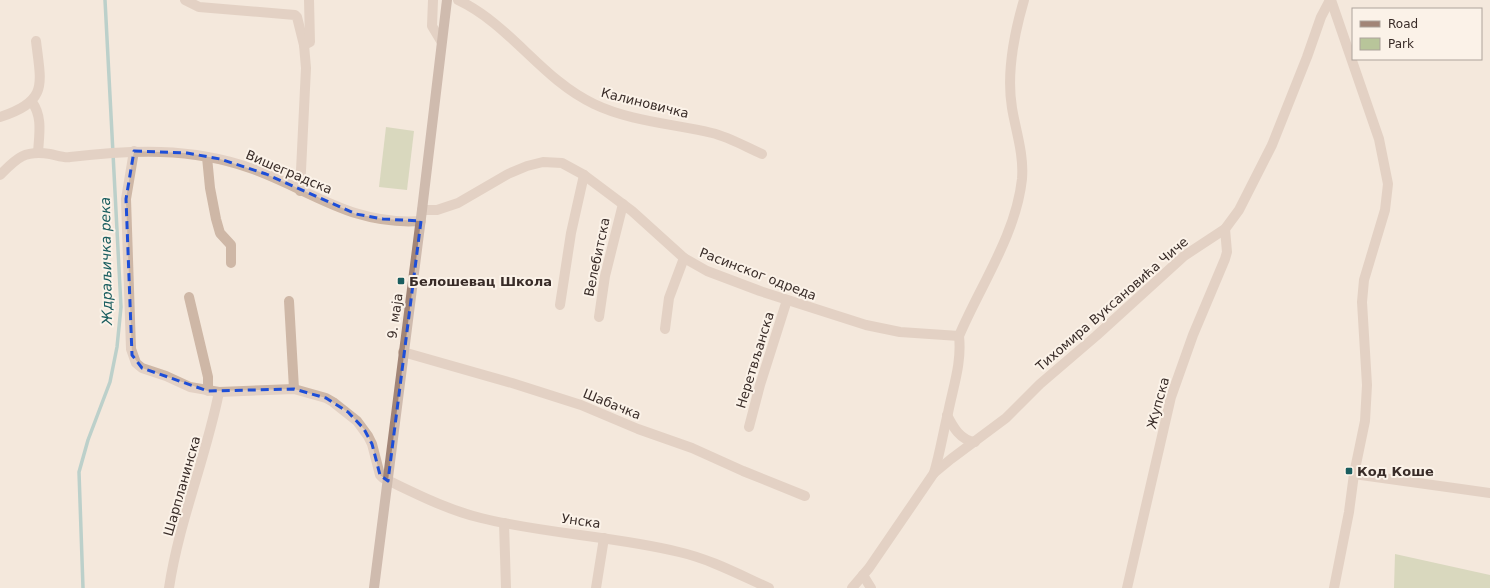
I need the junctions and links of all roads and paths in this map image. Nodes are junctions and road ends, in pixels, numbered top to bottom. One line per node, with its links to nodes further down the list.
1 (185, 0): 10 (street)
2 (309, 0): 10 (street)
3 (433, 0): 9 (street)
4 (446, 0): 9 (main road, 9. маја)
5 (458, 0): 15 (street, Калиновичка)
6 (1024, 0): 32 (street)
7 (1330, 0): 23 (street, Тихомира Вуксановића Чиче); 41 (street)
8 (36, 41): 11 (street)
9 (441, 41): 21 (main road, 9. маја)
10 (304, 45): 19 (street)
11 (32, 102): 12 (street); 14 (street)
12 (0, 117)
13 (134, 151): 14 (street, Вишеградска); 16 (street, Вишеградска); 35 (street)
14 (38, 153): 17 (street)
15 (762, 154)
16 (207, 157): 19 (street, Вишеградска); 25 (street)
17 (0, 175)
18 (584, 175): 20 (street, Расинског одреда); 21 (street, Расинског одреда); 29 (street)
19 (300, 191): 22 (street, Вишеградска)
20 (623, 204): 24 (street, Расинског одреда); 30 (street, Велебитска)
21 (422, 210): 22 (main road, 9. маја)
22 (421, 220): 33 (main road, 9. маја)
23 (1224, 229): 39 (street, Тихомира Вуксановића Чиче); 55 (street, Жупска)
24 (684, 258): 27 (street, Расинског одреда); 31 (street)
25 (230, 263)
26 (189, 297): 35 (street)
27 (787, 300): 32 (street, Расинског одреда); 38 (street, Неретвљанска)
28 (289, 301): 34 (street)
29 (560, 305)
30 (600, 317)
31 (665, 329)
32 (959, 336): 37 (street)
33 (404, 352): 42 (main road, 9. маја); 44 (street, Шабачка)
34 (294, 389): 36 (street); 42 (street)
35 (208, 391): 36 (street)
36 (219, 392): 49 (street, Шарпланинска)
37 (947, 415): 39 (street); 40 (street)
38 (749, 427)
39 (974, 442): 40 (street, Тихомира Вуксановића Чиче)
40 (934, 473): 47 (street, Тихомира Вуксановића Чиче)
41 (1354, 474): 43 (street); 56 (street)
42 (388, 481): 45 (street, Унска); 50 (main road, 9. маја)
43 (1490, 493)
44 (805, 496)
45 (504, 523): 46 (street, Унска); 51 (street)
46 (604, 538): 52 (street); 53 (street, Унска)
47 (863, 575): 48 (street, Тихомира Вуксановића Чиче); 54 (street)
48 (855, 587)
49 (169, 588)
50 (374, 588)
51 (506, 588)
52 (596, 588)
53 (770, 588)
54 (871, 588)
55 (1127, 588)
56 (1334, 588)

